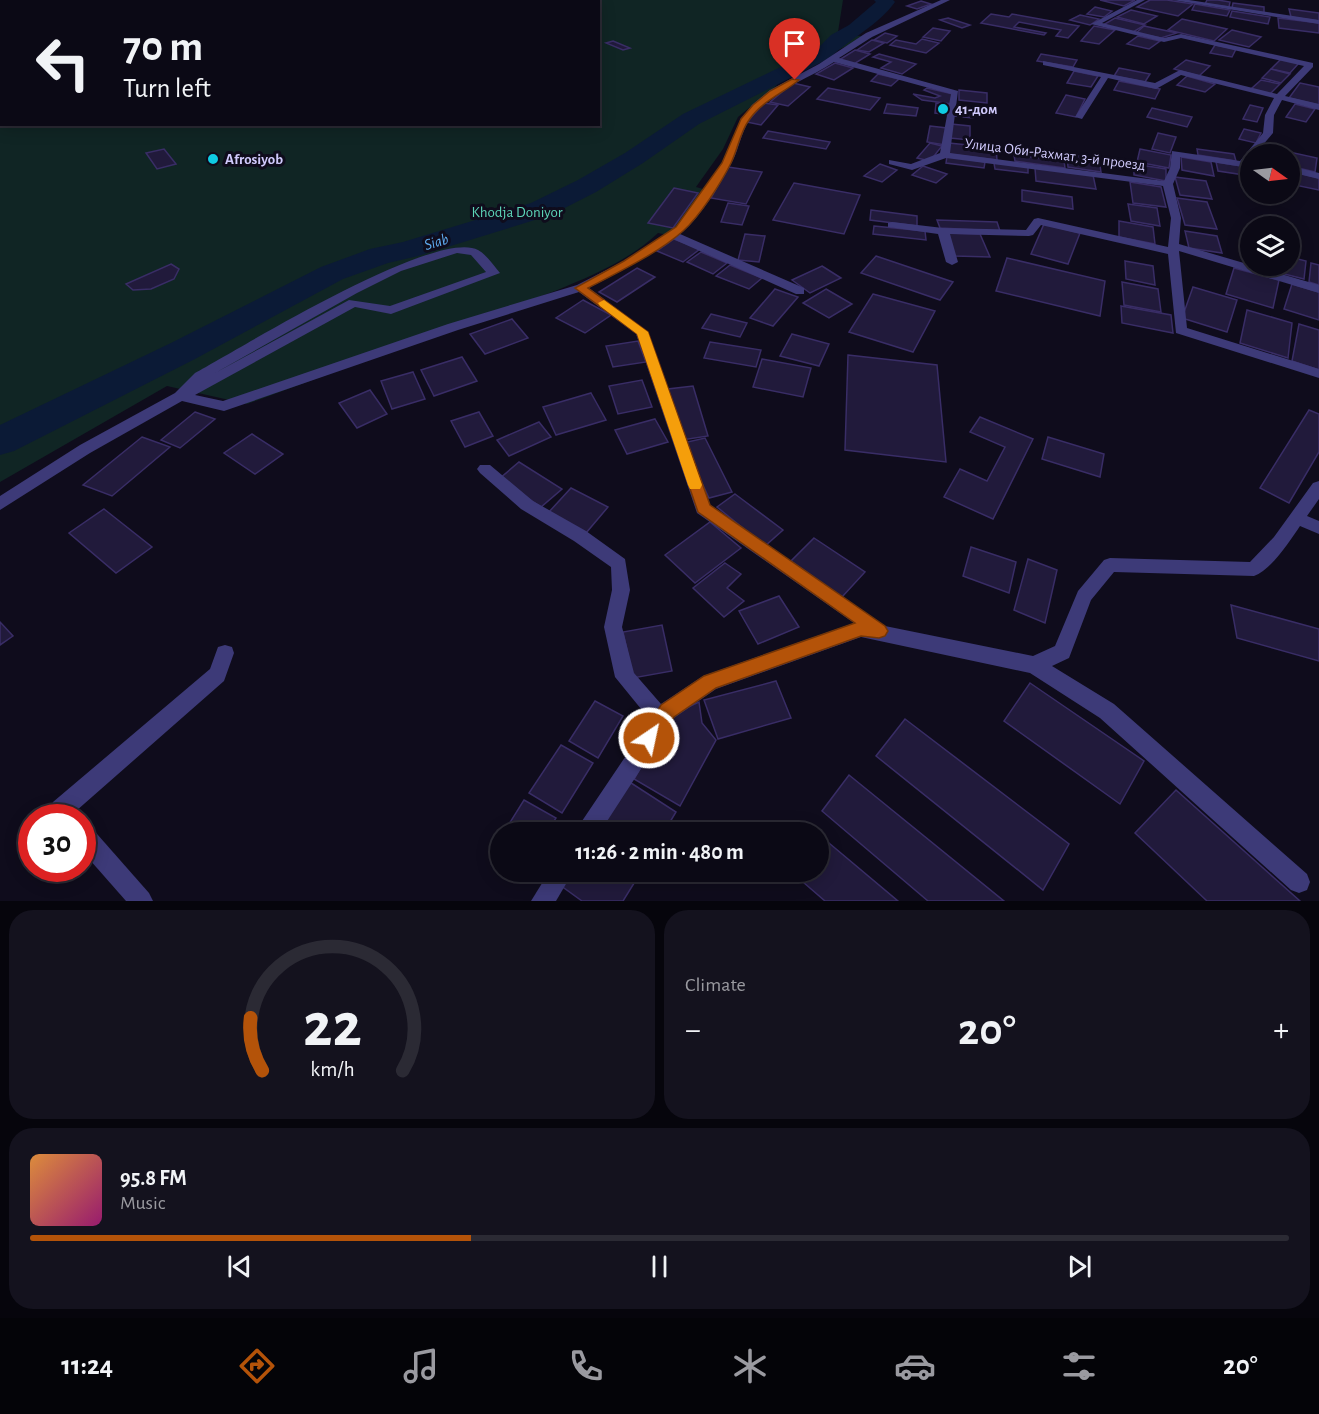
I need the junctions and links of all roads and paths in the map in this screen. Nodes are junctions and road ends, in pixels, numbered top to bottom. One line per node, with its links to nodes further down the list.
1 (947, 0): 5 (street)
2 (1142, 0): 7 (street)
3 (1176, 0): 4 (street)
4 (1319, 22)
5 (832, 59): 14 (street, Улица Оби-Рахмат, 3-й проезд); 22 (street)
6 (1046, 63): 9 (street)
7 (1308, 67): 8 (street); 10 (street)
8 (1319, 70)
9 (1106, 75): 10 (street); 12 (street)
10 (1278, 97): 11 (street); 13 (street)
11 (1319, 107)
12 (1079, 117)
13 (1260, 144)
14 (945, 155): 15 (street); 19 (street, Улица Оби-Рахмат, 3-й проезд)
15 (892, 162)
16 (1240, 164): 19 (street, Улица Оби-Рахмат, 3-й проезд)
17 (1300, 171): 18 (street)
18 (1319, 176)
19 (1168, 184): 23 (street)
20 (892, 225): 21 (street)
21 (943, 231): 23 (street); 24 (street)
22 (672, 234): 25 (street); 27 (street)
23 (1173, 249): 26 (street); 28 (street)
24 (952, 262)
25 (581, 288): 29 (street); 35 (street)
26 (1319, 289)
27 (800, 291)
28 (1319, 374)
29 (180, 396): 29 (street); 32 (street)
30 (485, 469): 38 (street)
31 (1319, 487): 33 (street)
32 (0, 504)
33 (1297, 518): 34 (street); 37 (street)
34 (1319, 528)
35 (879, 631): 37 (street); 38 (street)
36 (225, 653): 39 (street)
37 (1034, 665): 43 (street)
38 (662, 719): 40 (street)
39 (68, 804)
40 (595, 822)
41 (96, 850): 44 (street)
42 (555, 882): 45 (street)
43 (1299, 882)
44 (141, 901)
45 (543, 901)

